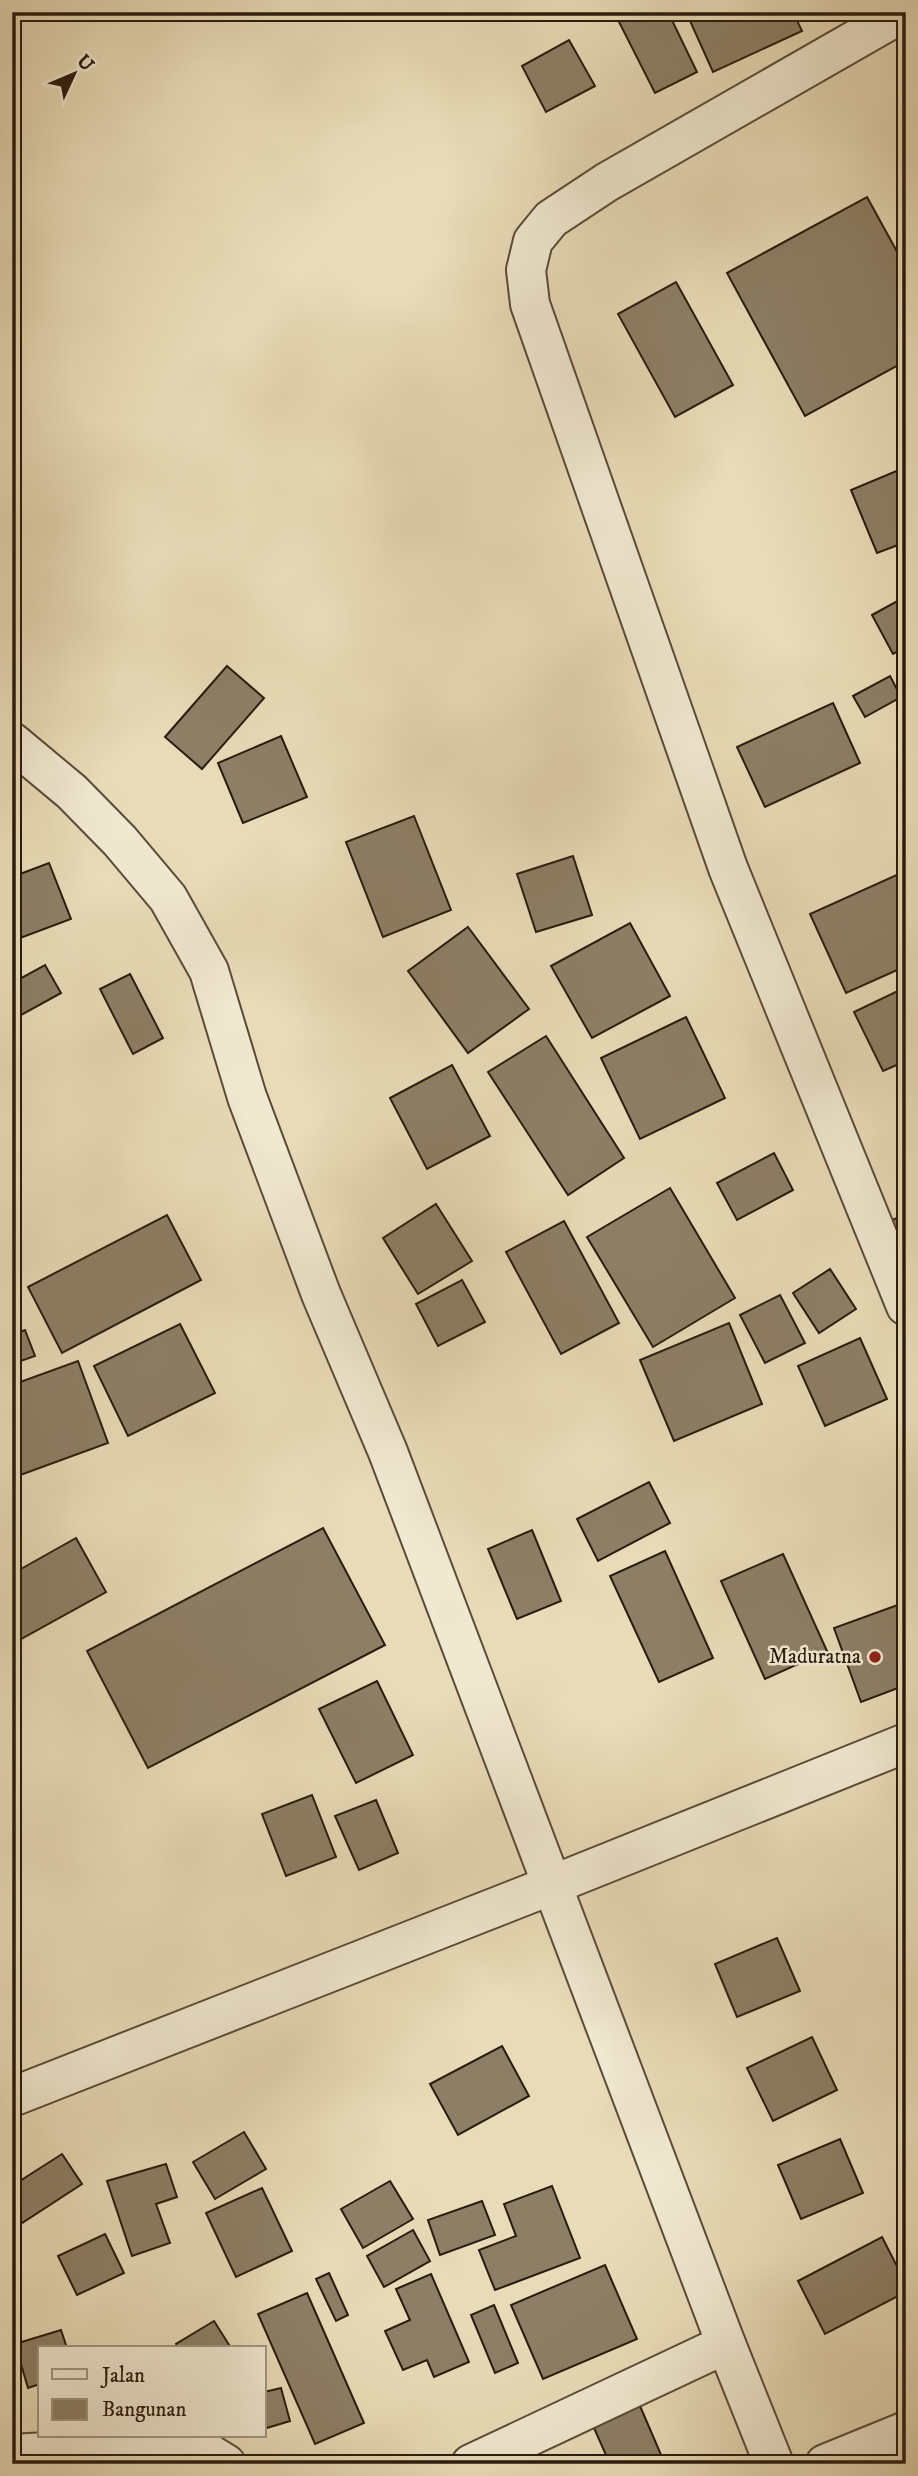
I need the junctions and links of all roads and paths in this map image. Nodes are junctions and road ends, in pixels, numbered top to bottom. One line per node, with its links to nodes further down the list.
1 (904, 12): 3 (street)
2 (12, 742): 5 (street)
3 (906, 1306)
4 (906, 1743): 5 (street)
5 (552, 1885): 6 (street); 7 (street)
6 (12, 2097)
7 (726, 2344): 11 (street); 12 (street)
8 (906, 2431): 13 (street)
9 (12, 2454): 10 (street)
10 (226, 2464)
11 (471, 2464)
12 (774, 2464)
13 (825, 2464)

